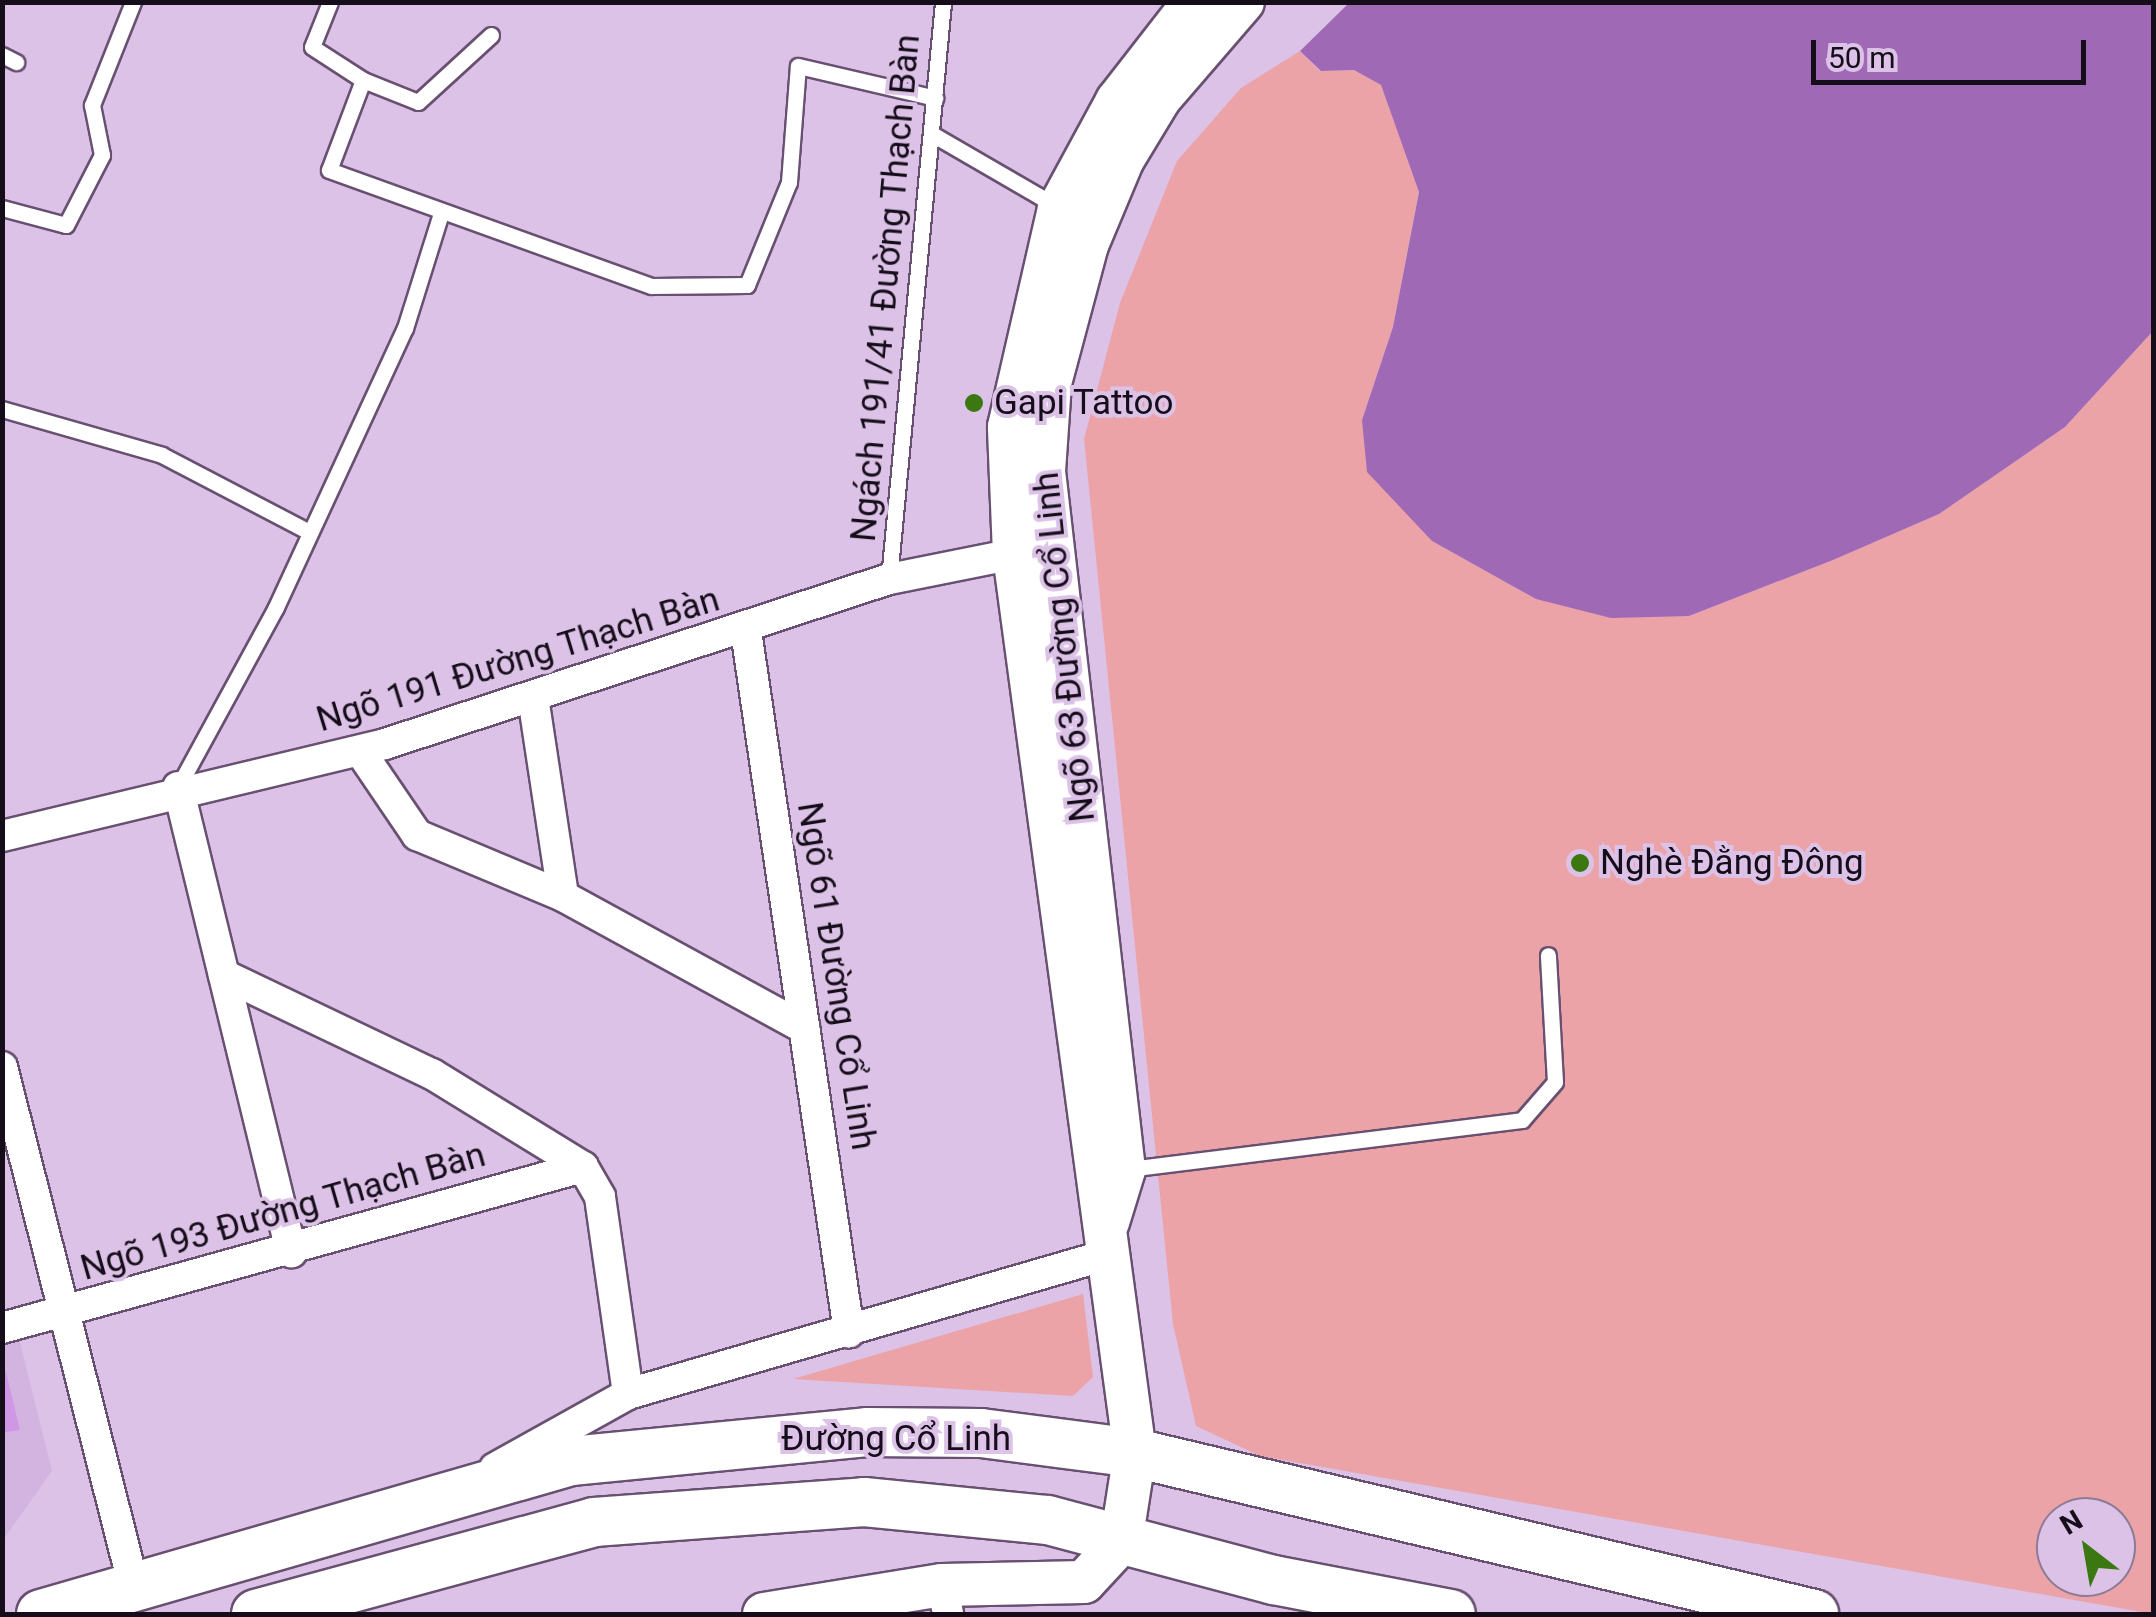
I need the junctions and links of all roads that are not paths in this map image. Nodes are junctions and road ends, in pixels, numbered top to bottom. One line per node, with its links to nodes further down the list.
1 (133, 2): 10 (lane)
2 (330, 2): 7 (lane)
3 (942, 2): 8 (lane, Ngách 191/41 Đường Thạch Bàn)
4 (1194, 2): 12 (street, Ngõ 63 Đường Cổ Linh)
5 (1243, 2): 12 (street, Ngõ 63 Đường Cổ Linh)
6 (491, 35): 7 (lane)
7 (364, 80): 11 (lane)
8 (935, 98): 9 (lane, Ngách 191/41 Đường Thạch Bàn); 11 (lane)
9 (932, 134): 12 (lane); 16 (lane, Ngách 191/41 Đường Thạch Bàn)
10 (2, 208)
11 (441, 213): 14 (lane)
12 (1079, 214): 15 (street, Ngõ 63 Đường Cổ Linh)
13 (2, 408): 14 (lane)
14 (309, 532): 20 (lane)
15 (1033, 550): 16 (street, Ngõ 191 Đường Thạch Bàn); 28 (street, Ngõ 63 Đường Cổ Linh)
16 (889, 579): 17 (street, Ngõ 191 Đường Thạch Bàn)
17 (746, 631): 18 (street, Ngõ 191 Đường Thạch Bàn); 25 (street, Ngõ 61 Đường Cổ Linh)
18 (533, 697): 19 (street, Ngõ 191 Đường Thạch Bàn); 22 (street)
19 (360, 751): 20 (street, Ngõ 191 Đường Thạch Bàn); 22 (street)
20 (178, 787): 21 (street, Ngõ 191 Đường Thạch Bàn); 24 (street)
21 (2, 836)
22 (563, 896): 25 (street)
23 (1548, 955): 28 (lane)
24 (224, 975): 27 (street); 30 (street)
25 (804, 1028): 33 (street, Ngõ 61 Đường Cổ Linh)
26 (2, 1067): 31 (street)
27 (583, 1167): 30 (street, Ngõ 193 Đường Thạch Bàn); 34 (street)
28 (1107, 1172): 29 (street, Ngõ 63 Đường Cổ Linh)
29 (1111, 1238): 33 (street); 35 (street, Ngõ 63 Đường Cổ Linh)
30 (291, 1252): 31 (street, Ngõ 193 Đường Thạch Bàn)
31 (64, 1312): 32 (street, Ngõ 193 Đường Thạch Bàn); 38 (street)
32 (2, 1328)
33 (849, 1332): 34 (street)
34 (628, 1394): 36 (street)
35 (1135, 1453): 36 (main road, Đường Cổ Linh); 37 (street, Ngõ 63 Đường Cổ Linh); 44 (main road, Đường Cổ Linh)
36 (451, 1492): 38 (main road, Đường Cổ Linh)
37 (1121, 1542): 39 (street); 41 (main road, Đường Cổ Linh); 43 (main road, Đường Cổ Linh)
38 (134, 1587): 40 (main road, Đường Cổ Linh)
39 (945, 1600): 42 (street)
40 (40, 1614)
41 (256, 1614)
42 (764, 1614)
43 (1450, 1614)
44 (1814, 1614)

